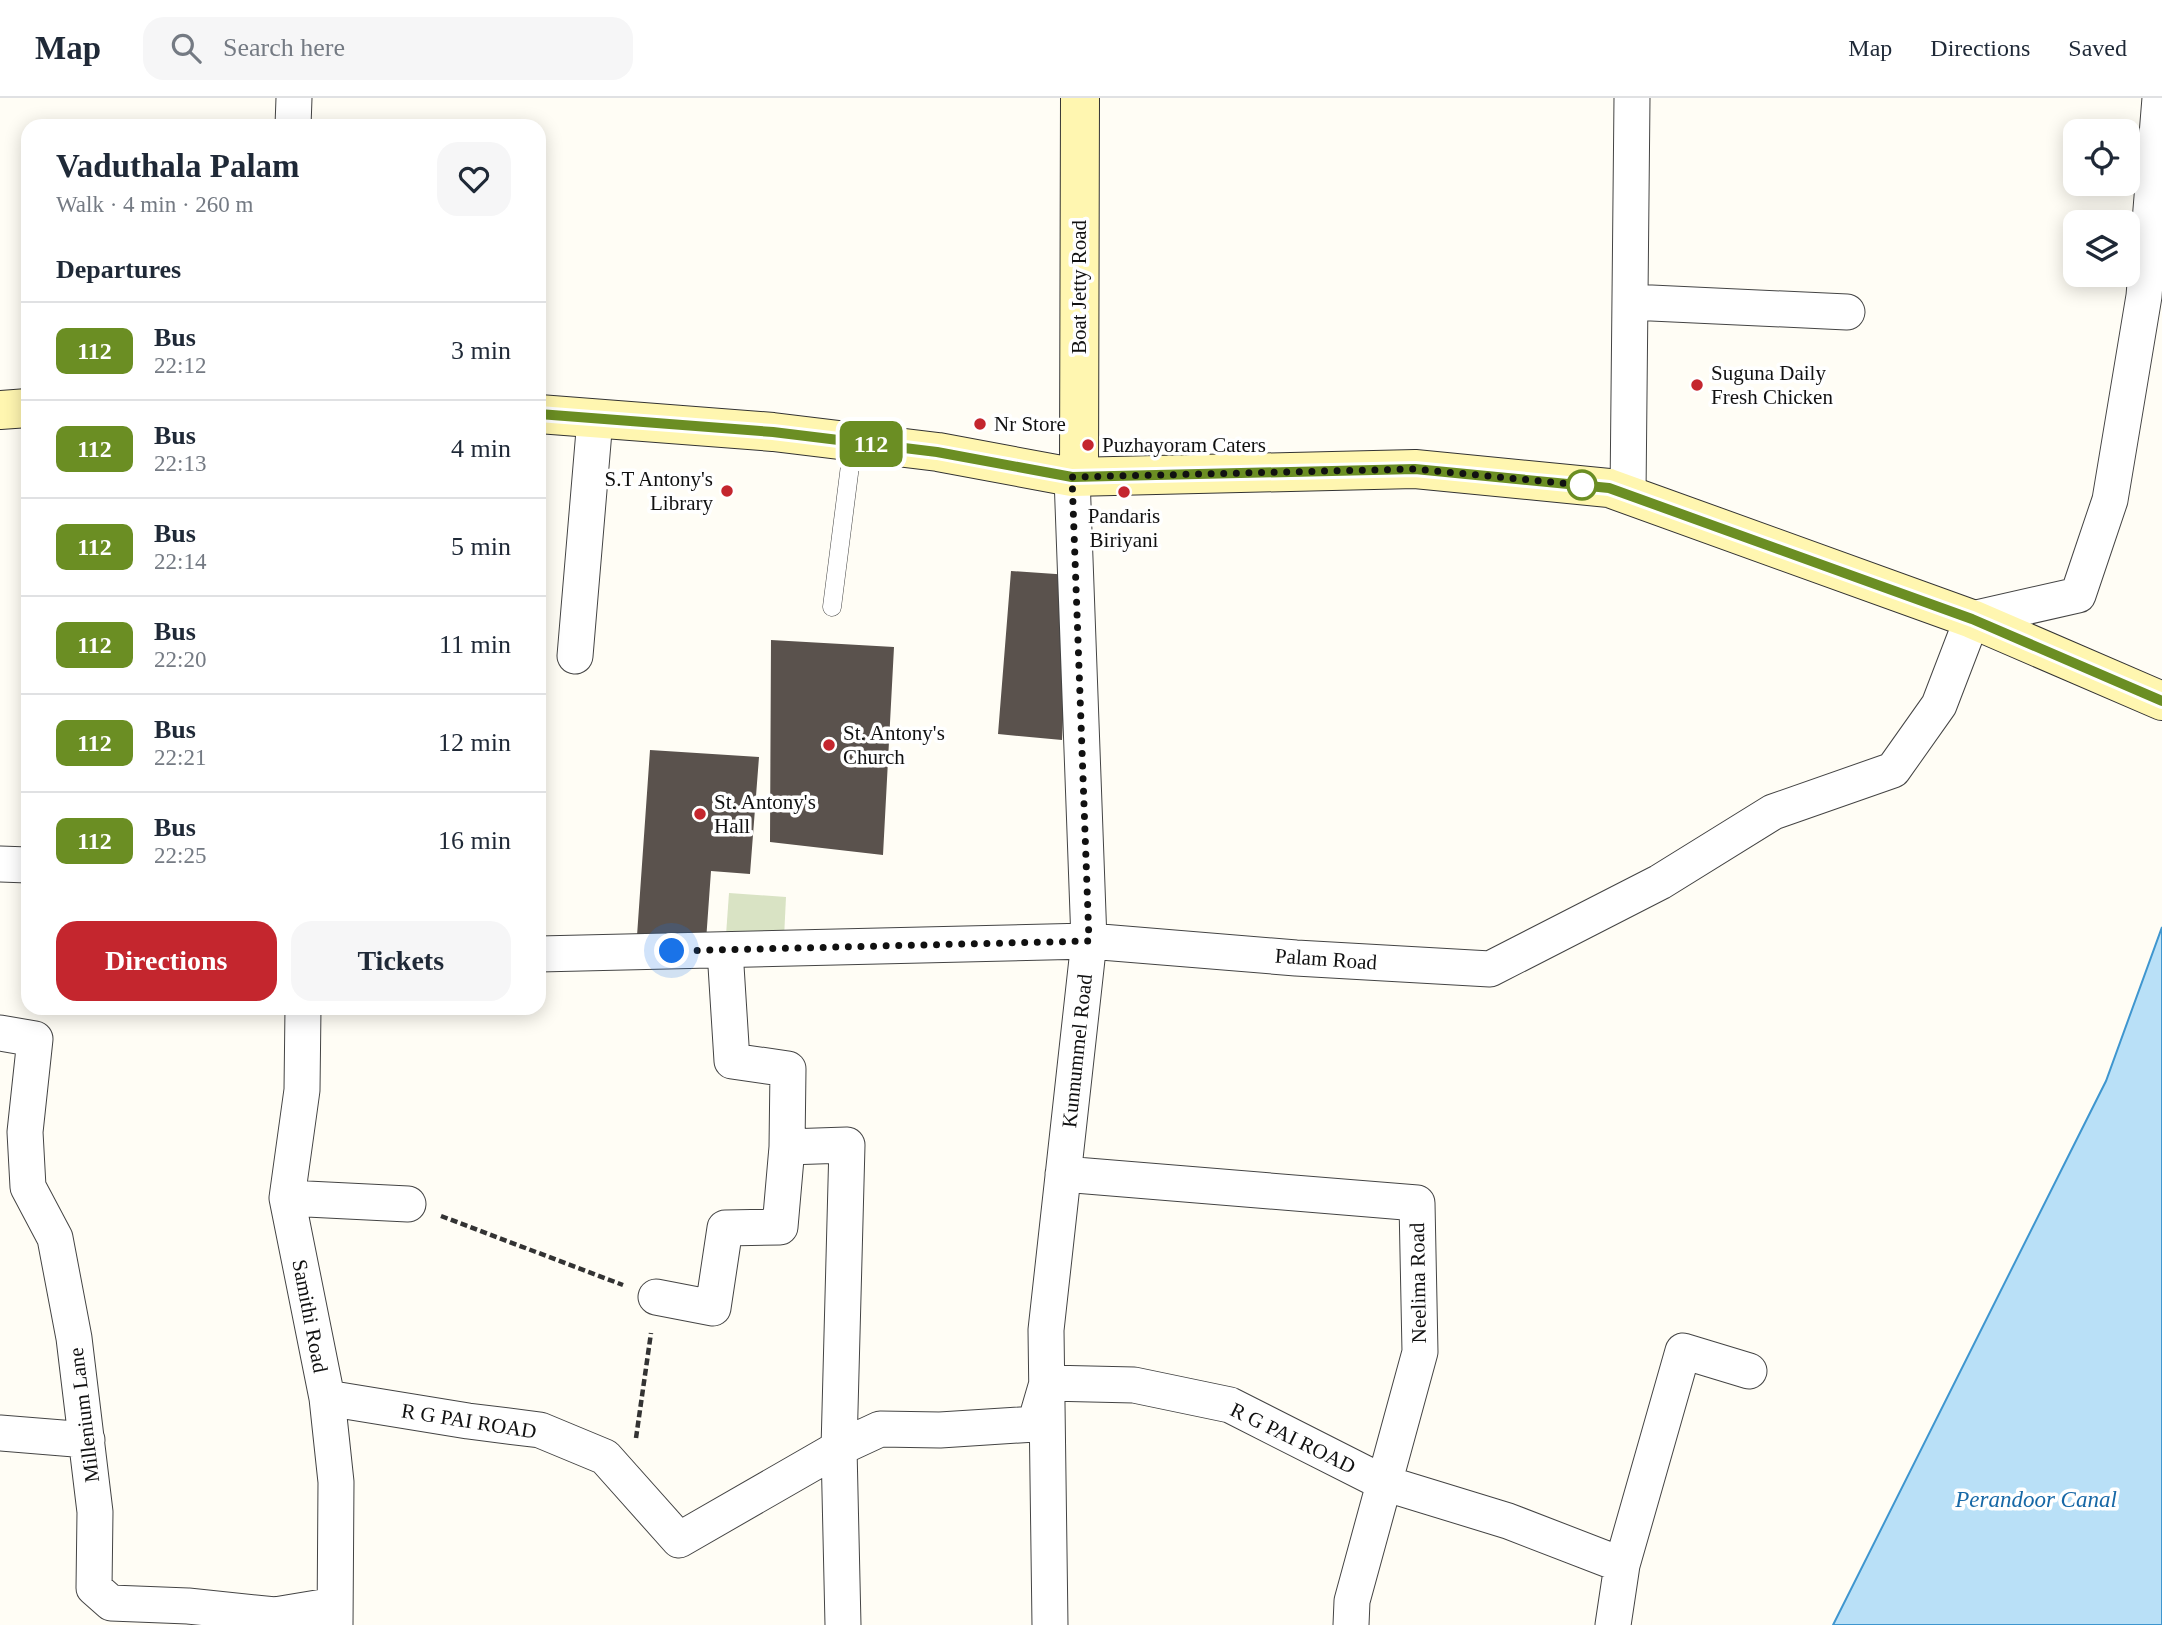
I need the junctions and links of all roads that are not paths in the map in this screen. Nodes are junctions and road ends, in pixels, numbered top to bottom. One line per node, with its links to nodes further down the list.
1 (294, 98): 5 (street)
2 (1080, 98): 14 (main road, Boat Jetty Road)
3 (1632, 98): 7 (street)
4 (2160, 98): 6 (street)
5 (293, 119)
6 (2159, 136): 17 (street)
7 (1630, 302): 8 (street); 15 (street)
8 (1847, 312)
9 (21, 408): 10 (main road)
10 (0, 410)
11 (546, 415): 12 (main road)
12 (595, 419): 13 (main road); 18 (street)
13 (853, 442): 14 (main road); 16 (lane)
14 (1075, 477): 15 (main road); 20 (street, Kunnummel Road)
15 (1628, 495): 17 (main road)
16 (832, 607)
17 (1972, 619): 19 (main road); 20 (street, Palam Road)
18 (575, 656)
19 (2159, 700)
20 (1089, 941): 21 (street, Palam Road); 26 (street, Kunnummel Road)
21 (725, 950): 22 (street, Palam Road); 25 (street)
22 (546, 954)
23 (303, 1015): 27 (street, Samithi Road)
24 (0, 1033): 34 (street, Millenium Lane)
25 (787, 1147): 29 (street); 35 (street)
26 (1063, 1174): 31 (street, Kunnummel Road); 36 (street, Neelima Road)
27 (287, 1198): 28 (street); 32 (street, Samithi Road)
28 (408, 1204)
29 (656, 1297)
30 (1749, 1371): 37 (street)
31 (1047, 1384): 35 (street, R G PAI ROAD); 36 (street, R G PAI ROAD); 40 (street, Kunnummel Road)
32 (327, 1398): 35 (street, R G PAI ROAD); 38 (street, Samithi Road)
33 (0, 1433): 34 (street)
34 (87, 1440): 38 (street, Millenium Lane)
35 (839, 1448): 39 (street)
36 (1384, 1483): 37 (street, R G PAI ROAD); 41 (street, Neelima Road)
37 (1622, 1565): 42 (street)
38 (335, 1615)
39 (844, 1625)
40 (1050, 1625)
41 (1351, 1625)
42 (1614, 1625)

